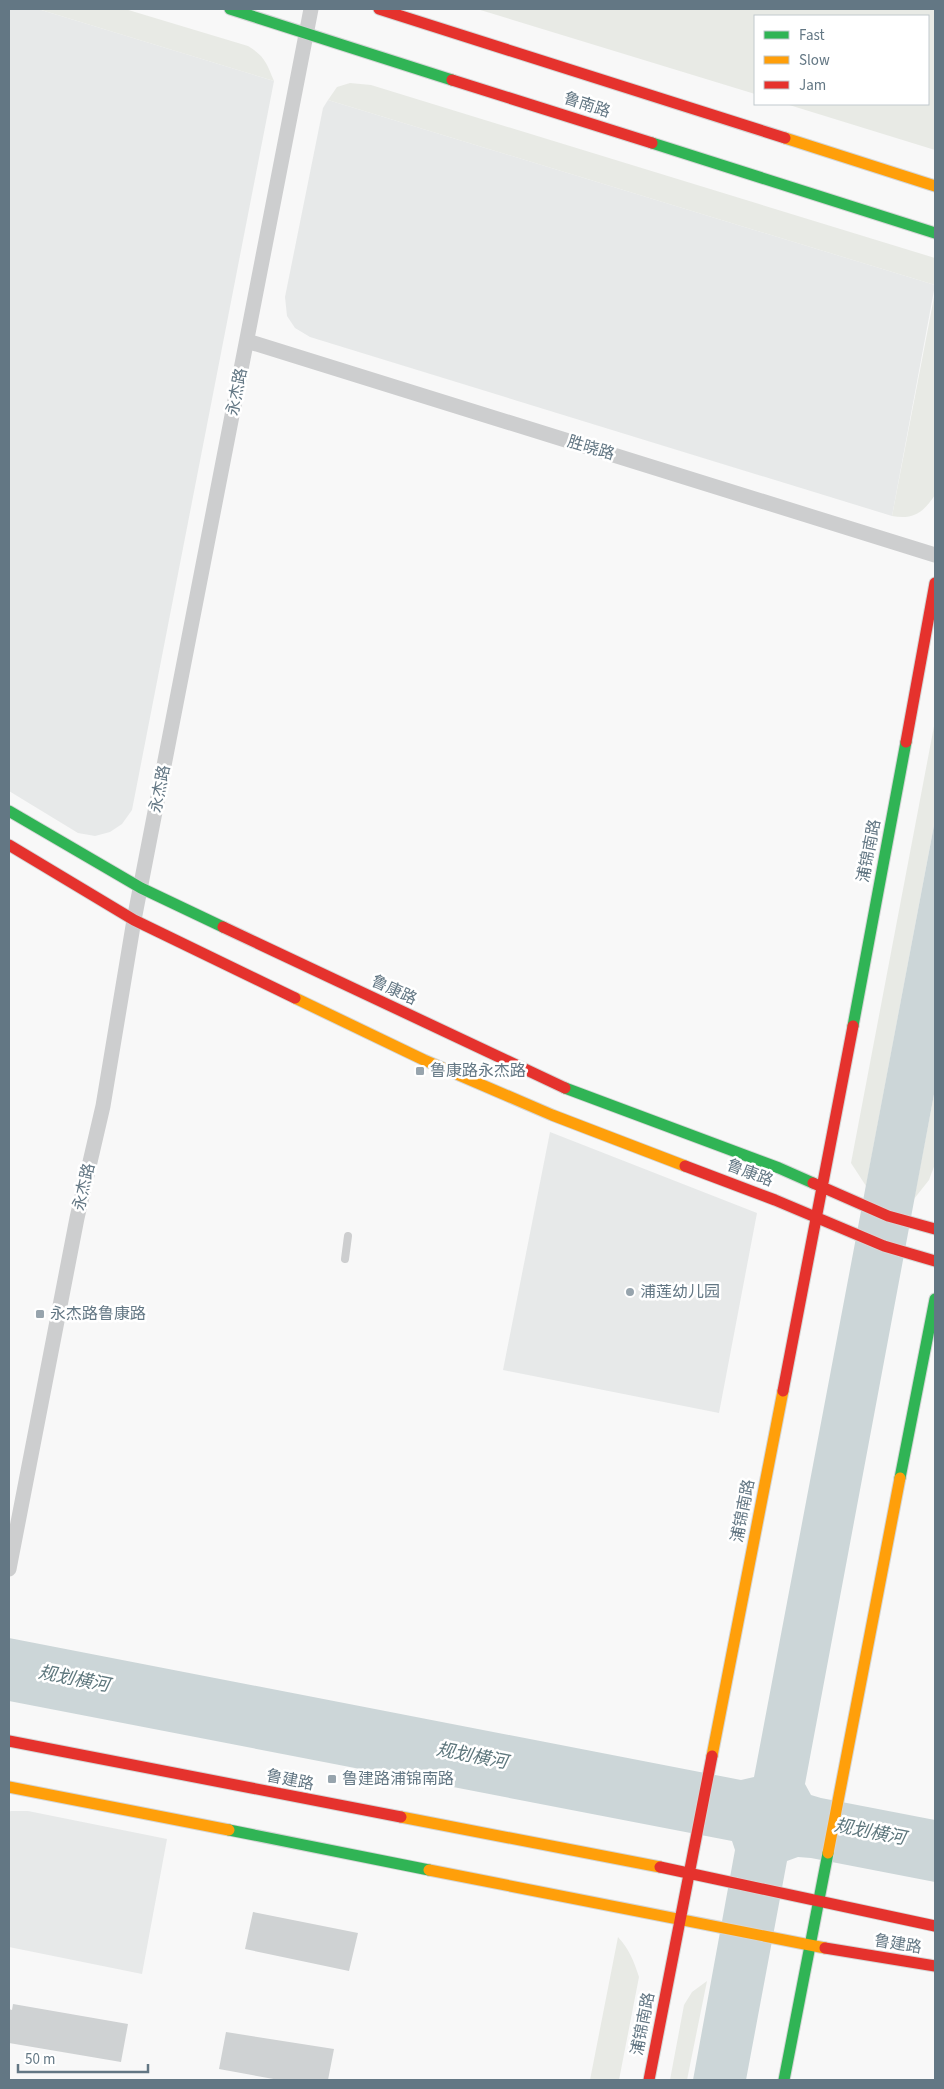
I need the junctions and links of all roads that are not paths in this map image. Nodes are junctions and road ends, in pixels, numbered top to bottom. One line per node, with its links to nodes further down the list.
1 (230, 9): 4 (street, 鲁南路)
2 (311, 9): 4 (street, 永杰路)
3 (378, 9): 5 (street, 鲁南路)
4 (306, 33): 6 (street, 鲁南路); 7 (street, 永杰路)
5 (935, 186)
6 (935, 232)
7 (247, 341): 8 (street, 胜晓路); 12 (street, 永杰路)
8 (935, 555)
9 (935, 583): 14 (street, 浦锦南路)
10 (9, 811): 12 (street, 鲁康路)
11 (9, 844): 13 (street, 鲁康路)
12 (141, 888): 13 (street, 永杰路); 14 (street, 鲁康路)
13 (134, 920): 15 (street, 鲁康路); 21 (street, 永杰路)
14 (822, 1187): 15 (street, 浦锦南路); 16 (street, 鲁康路)
15 (816, 1218): 19 (street, 鲁康路); 24 (street, 浦锦南路)
16 (935, 1229)
17 (348, 1236): 18 (lane)
18 (345, 1259)
19 (935, 1261)
20 (935, 1300): 25 (street)
21 (9, 1569)
22 (9, 1741): 24 (street, 鲁建路)
23 (9, 1787): 26 (street, 鲁建路)
24 (689, 1874): 25 (street, 鲁建路); 26 (street, 浦锦南路)
25 (819, 1902): 27 (street, 鲁建路); 28 (street)
26 (680, 1919): 28 (street, 鲁建路); 30 (street, 浦锦南路)
27 (935, 1926)
28 (811, 1945): 29 (street, 鲁建路); 31 (street)
29 (935, 1966)
30 (649, 2080)
31 (784, 2080)

